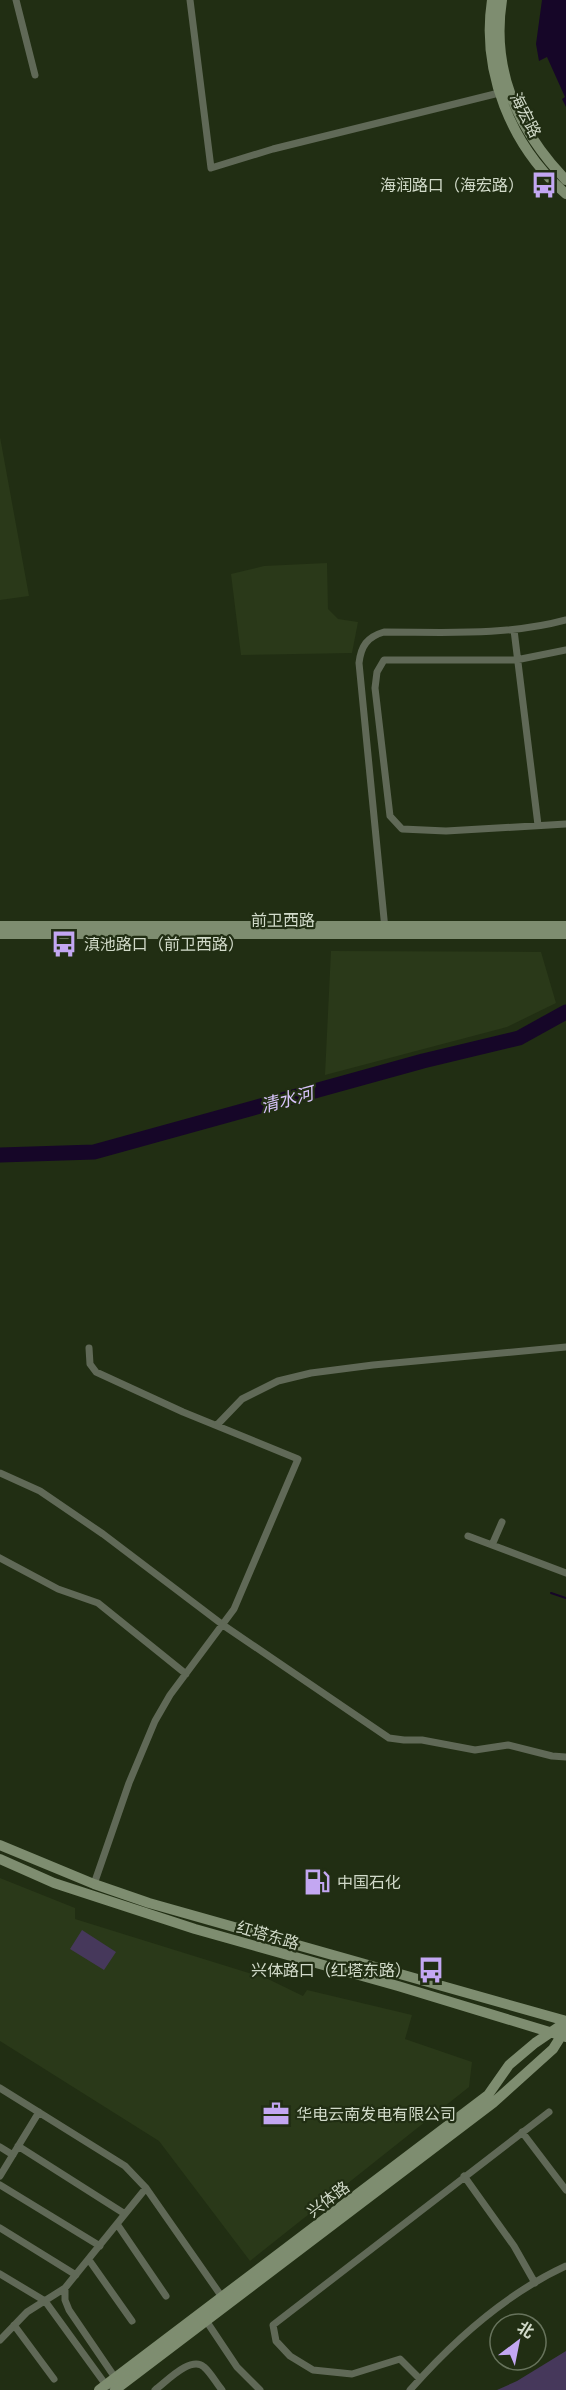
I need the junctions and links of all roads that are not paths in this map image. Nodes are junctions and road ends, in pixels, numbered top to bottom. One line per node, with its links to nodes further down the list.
1 (16, 0): 5 (street)
2 (190, 0): 6 (street)
3 (492, 0): 6 (main road, 海宏路)
4 (502, 0): 6 (main road, 海宏路)
5 (35, 75)
6 (503, 92): 7 (main road, 海宏路); 8 (main road, 海宏路)
7 (566, 180)
8 (566, 194)
9 (566, 620): 10 (street)
10 (514, 630): 12 (street); 17 (street)
11 (566, 650): 12 (street)
12 (516, 660): 14 (street); 14 (street)
13 (566, 824): 14 (street)
14 (538, 825)
15 (0, 926): 17 (main road, 前卫西路)
16 (566, 926): 17 (main road, 前卫西路)
17 (385, 931): 18 (main road, 前卫西路); 19 (main road, 前卫西路)
18 (0, 934)
19 (566, 934)
20 (566, 1347): 22 (street)
21 (89, 1348): 22 (street)
22 (217, 1425): 29 (street)
23 (0, 1473): 29 (street)
24 (502, 1522): 26 (street)
25 (468, 1536): 26 (street)
26 (492, 1545): 28 (street)
27 (0, 1558): 30 (street)
28 (566, 1573)
29 (223, 1625): 30 (street); 31 (street)
30 (186, 1674): 34 (street)
31 (566, 1757)
32 (0, 1845): 34 (main road, 红塔东路)
33 (0, 1859): 36 (main road, 红塔东路)
34 (94, 1884): 35 (main road, 红塔东路)
35 (566, 2021): 36 (main road, 兴体路)
36 (562, 2033): 53 (main road, 兴体路); 53 (main road, 兴体路)
37 (0, 2088): 38 (street)
38 (39, 2112): 41 (street); 47 (street)
39 (549, 2112): 40 (street)
40 (522, 2133): 45 (street); 48 (street)
41 (18, 2146): 43 (street); 49 (street)
42 (0, 2147): 43 (street)
43 (13, 2155): 44 (street)
44 (0, 2176)
45 (464, 2176): 58 (street); 71 (street)
46 (0, 2185): 52 (street)
47 (146, 2188): 49 (street); 61 (street)
48 (566, 2190)
49 (125, 2214): 50 (street)
50 (117, 2224): 52 (street); 60 (street)
51 (0, 2228): 57 (street)
52 (100, 2246): 54 (street)
53 (295, 2249): 61 (main road, 兴体路); 63 (main road, 兴体路)
54 (89, 2260): 57 (street); 64 (street)
55 (566, 2266): 58 (street)
56 (0, 2274): 62 (street)
57 (76, 2275): 59 (street)
58 (535, 2283): 71 (street)
59 (65, 2288): 62 (street); 69 (street)
60 (166, 2296)
61 (222, 2297): 63 (main road, 兴体路)
62 (45, 2301): 65 (street); 72 (street)
63 (203, 2317): 69 (main road, 兴体路); 72 (main road, 兴体路); 75 (street)
64 (132, 2321)
65 (14, 2325): 67 (street); 70 (street)
66 (0, 2327): 67 (street)
67 (8, 2332): 68 (street)
68 (0, 2340)
69 (116, 2377): 72 (main road, 兴体路)
70 (54, 2379)
71 (420, 2379): 76 (street)
72 (109, 2388)
73 (155, 2390): 74 (street)
74 (222, 2390)
75 (260, 2390)
76 (410, 2390)

